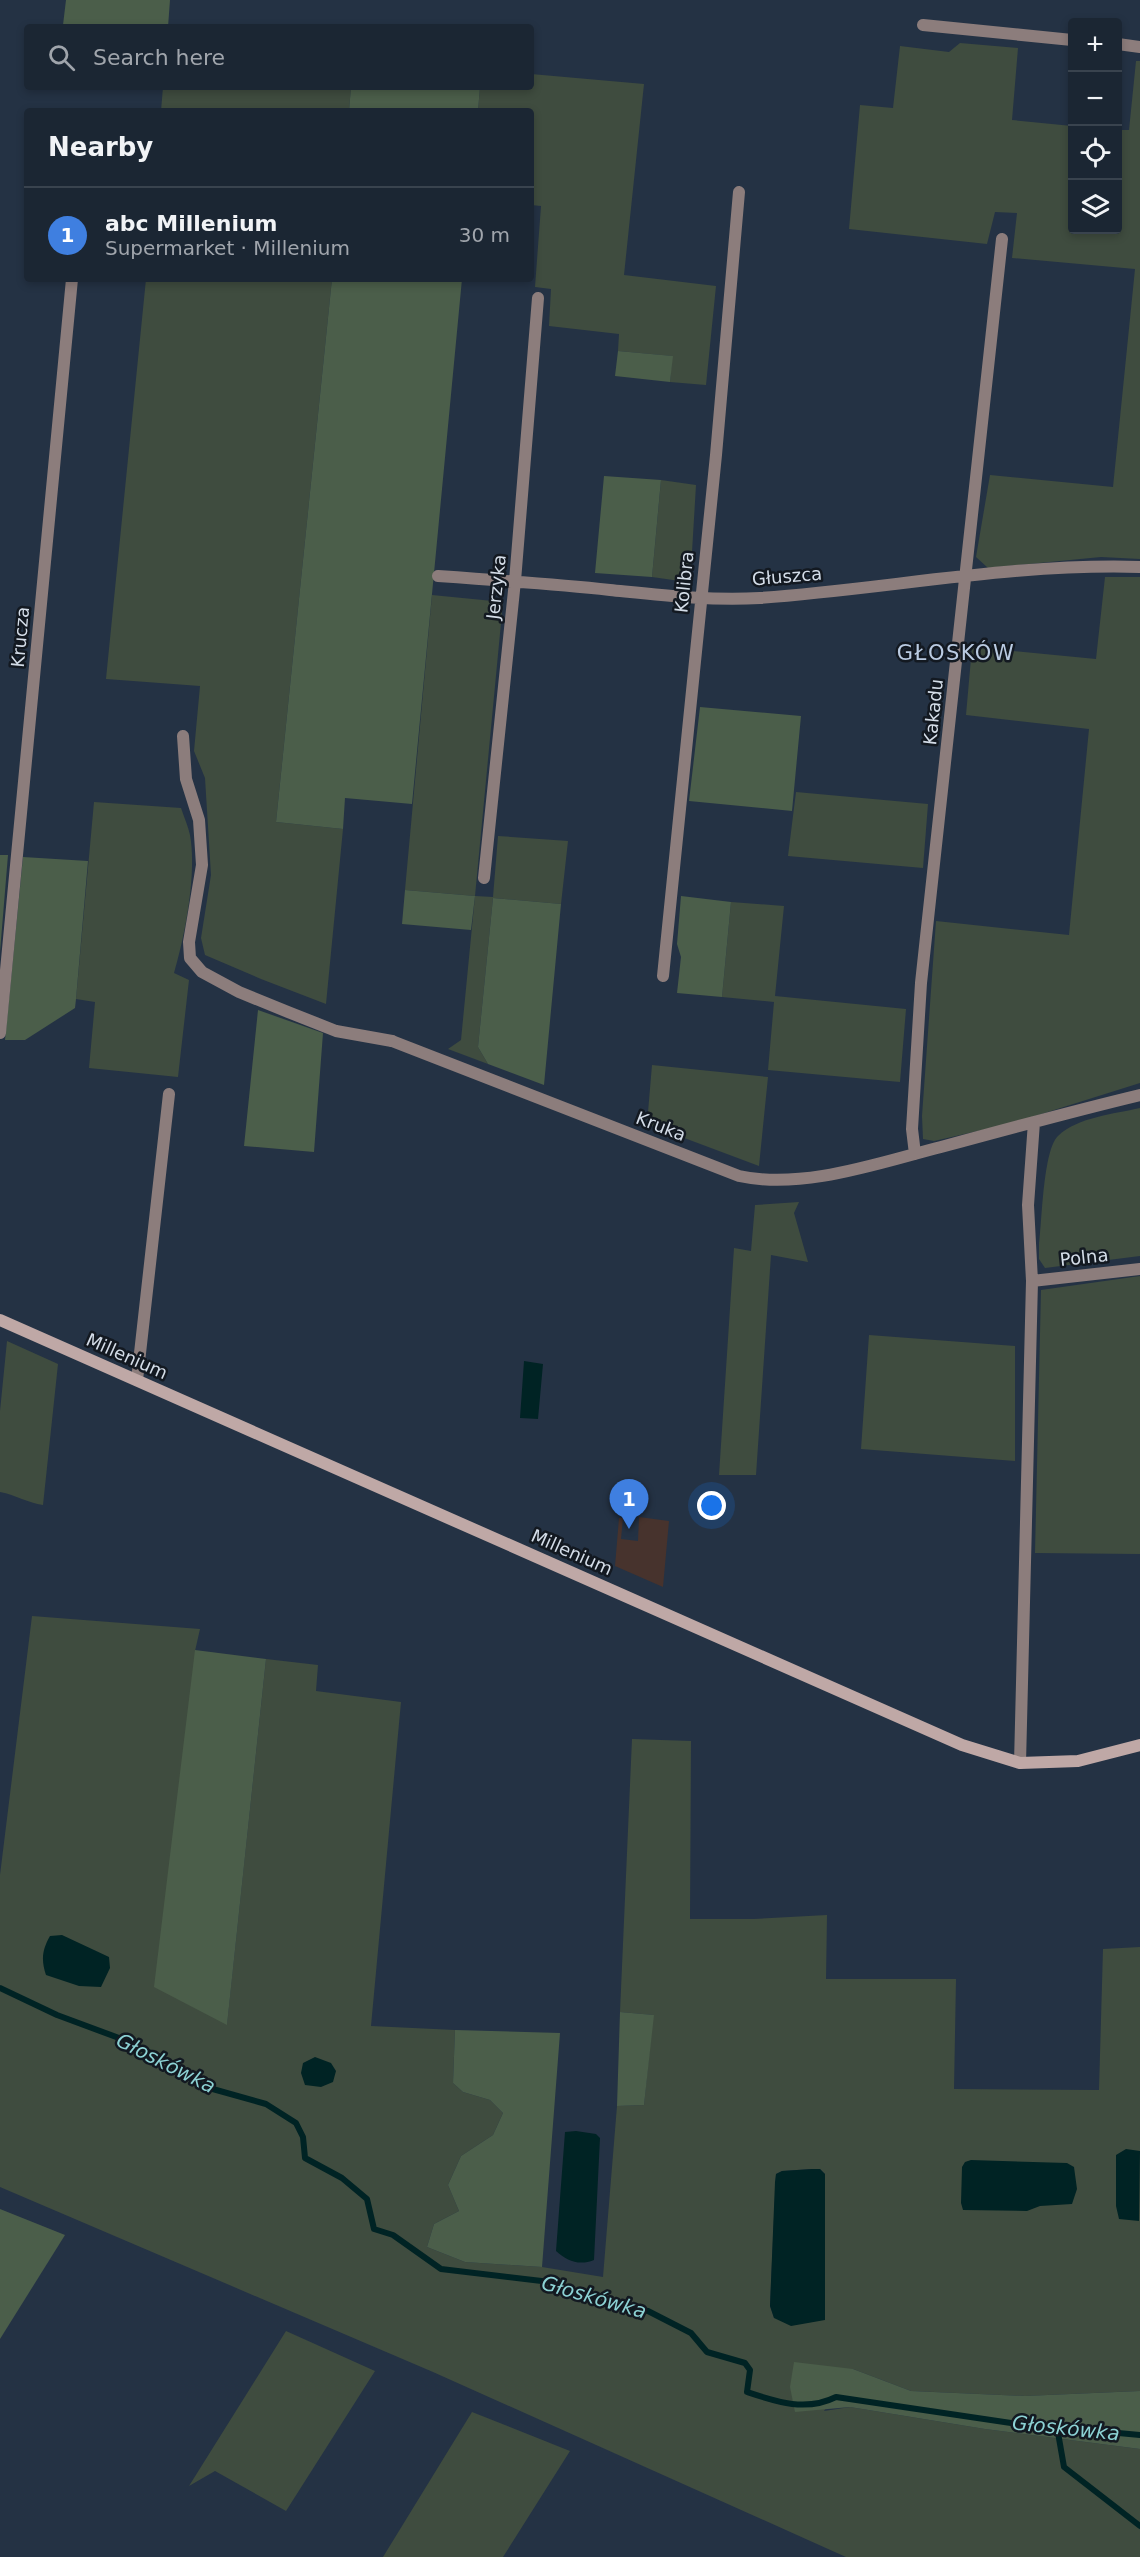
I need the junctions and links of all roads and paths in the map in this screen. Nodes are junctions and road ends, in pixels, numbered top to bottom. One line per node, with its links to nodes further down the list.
1 (923, 24): 2 (street)
2 (1068, 40)
3 (1122, 45): 4 (street)
4 (1140, 47)
5 (739, 192): 13 (street, Kolibra)
6 (1002, 239): 11 (street, Kakadu)
7 (72, 282): 17 (street, Krucza)
8 (538, 298): 12 (street, Jerzyka)
9 (1140, 567): 11 (street, Głuszca)
10 (438, 576): 12 (street, Głuszca)
11 (966, 576): 13 (street, Głuszca); 21 (street, Kakadu)
12 (515, 581): 13 (street, Głuszca); 15 (street, Jerzyka)
13 (700, 598): 16 (street, Kolibra)
14 (183, 736): 21 (street, Kruka)
15 (484, 879)
16 (663, 976)
17 (0, 1033)
18 (169, 1094): 25 (street)
19 (1140, 1095): 20 (street, Kruka)
20 (1034, 1122): 21 (street, Kruka); 23 (street)
21 (915, 1154)
22 (1140, 1269): 23 (street, Polna)
23 (1032, 1281): 27 (street)
24 (0, 1320): 25 (street, Millenium)
25 (137, 1380): 27 (street, Millenium)
26 (1140, 1745): 27 (street, Millenium)
27 (1020, 1763)

